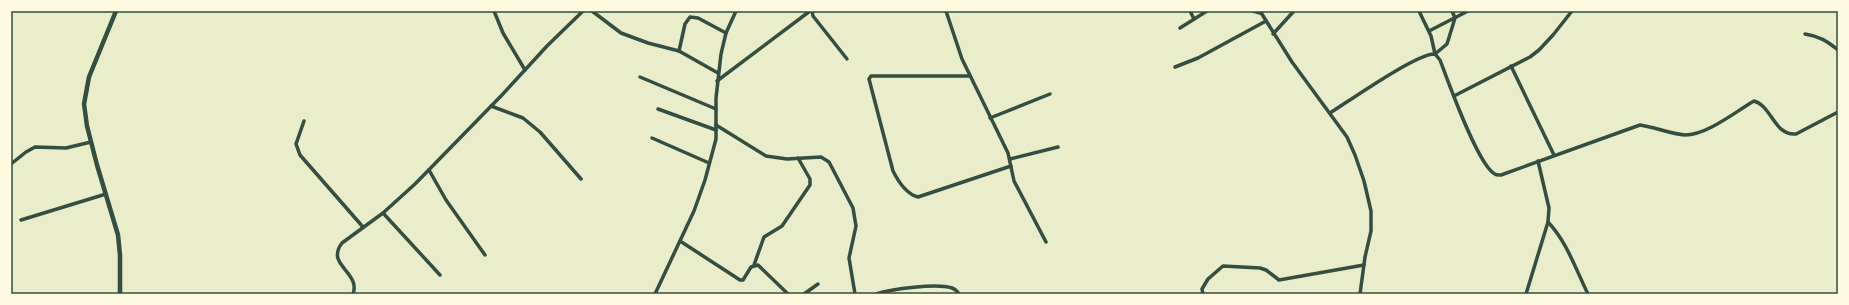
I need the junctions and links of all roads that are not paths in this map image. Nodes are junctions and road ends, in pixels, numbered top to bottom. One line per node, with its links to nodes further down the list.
1 (116, 11): 48 (street)
2 (494, 11): 31 (street)
3 (583, 11): 31 (street)
4 (592, 11): 26 (street)
5 (736, 11): 22 (street)
6 (811, 11): 28 (street); 35 (street)
7 (946, 11): 33 (street)
8 (1190, 11): 18 (street)
9 (1207, 11): 18 (street)
10 (1253, 11): 16 (street)
11 (1294, 11): 23 (street)
12 (1419, 11): 21 (street)
13 (1452, 11): 17 (street)
14 (1468, 11): 17 (street)
15 (1572, 11): 29 (street)
16 (1261, 12): 19 (street)
17 (1455, 18): 21 (street); 27 (street)
18 (1194, 19): 20 (street)
19 (1266, 21): 23 (street); 30 (street)
20 (1180, 28)
21 (1429, 31): 27 (street)
22 (726, 33): 26 (street); 32 (street)
23 (1273, 34): 42 (street)
24 (1805, 34): 25 (street)
25 (1838, 50)
26 (679, 51): 32 (street)
27 (1435, 54): 37 (street); 42 (street)
28 (848, 59)
29 (1511, 66): 37 (street); 50 (street)
30 (1175, 67)
31 (525, 70): 38 (street)
32 (718, 73): 35 (street)
33 (970, 76): 43 (street); 56 (street)
34 (640, 77): 40 (street)
35 (717, 81): 40 (street)
36 (1050, 94): 43 (street)
37 (1454, 96): 53 (street)
38 (491, 106): 57 (street); 58 (street)
39 (658, 109): 46 (street)
40 (716, 109): 45 (street)
41 (1838, 112): 50 (street)
42 (1330, 113): 68 (street)
43 (990, 118): 52 (street)
44 (304, 120): 63 (street)
45 (716, 125): 46 (street); 51 (street)
46 (716, 130): 54 (street)
47 (652, 138): 54 (street)
48 (91, 142): 55 (street); 59 (street)
49 (1058, 147): 52 (street)
50 (1554, 156): 53 (street)
51 (798, 158): 67 (street); 76 (street)
52 (1010, 159): 56 (street)
53 (1538, 161): 62 (street)
54 (709, 163): 64 (street)
55 (11, 164)
56 (1011, 166): 65 (street)
57 (429, 170): 60 (street); 66 (street)
58 (580, 179)
59 (106, 194): 61 (street); 71 (street)
60 (383, 213): 63 (street); 69 (street)
61 (21, 220)
62 (1548, 222): 81 (street); 82 (street)
63 (363, 227): 72 (street)
64 (680, 241): 67 (street); 73 (street)
65 (1046, 242)
66 (485, 255)
67 (754, 265): 74 (street)
68 (1364, 265): 79 (street); 80 (street)
69 (440, 275)
70 (818, 284): 75 (street)
71 (120, 294)
72 (353, 294)
73 (655, 294)
74 (788, 294)
75 (804, 294)
76 (855, 294)
77 (876, 294): 78 (street)
78 (959, 294)
79 (1203, 294)
80 (1360, 294)
81 (1526, 294)
82 (1588, 294)

